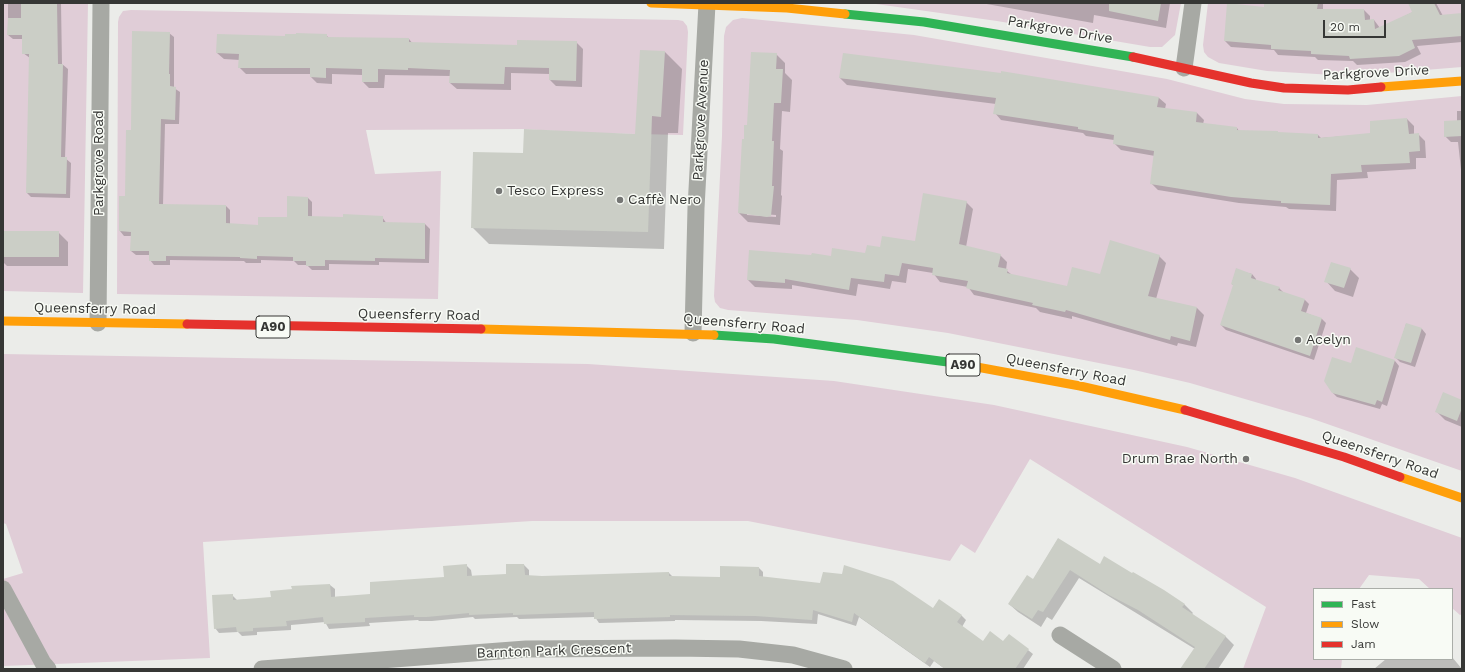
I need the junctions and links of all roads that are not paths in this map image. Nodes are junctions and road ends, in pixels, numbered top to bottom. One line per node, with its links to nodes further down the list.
1 (101, 3): 8 (street, Parkgrove Road)
2 (651, 3): 4 (main road, Parkgrove Drive)
3 (1192, 3): 5 (street)
4 (707, 4): 5 (main road, Parkgrove Drive); 9 (street, Parkgrove Avenue)
5 (1184, 68): 6 (main road, Parkgrove Drive)
6 (1462, 81)
7 (3, 321): 8 (main road, Queensferry Road / A90)
8 (98, 323): 9 (main road, Queensferry Road / A90)
9 (693, 333): 10 (main road, Queensferry Road / A90)
10 (1462, 498)
11 (3, 589): 13 (street)
12 (1060, 635): 16 (street)
13 (48, 669)
14 (262, 669): 15 (street, Barnton Park Crescent)
15 (844, 669)
16 (1113, 669)

